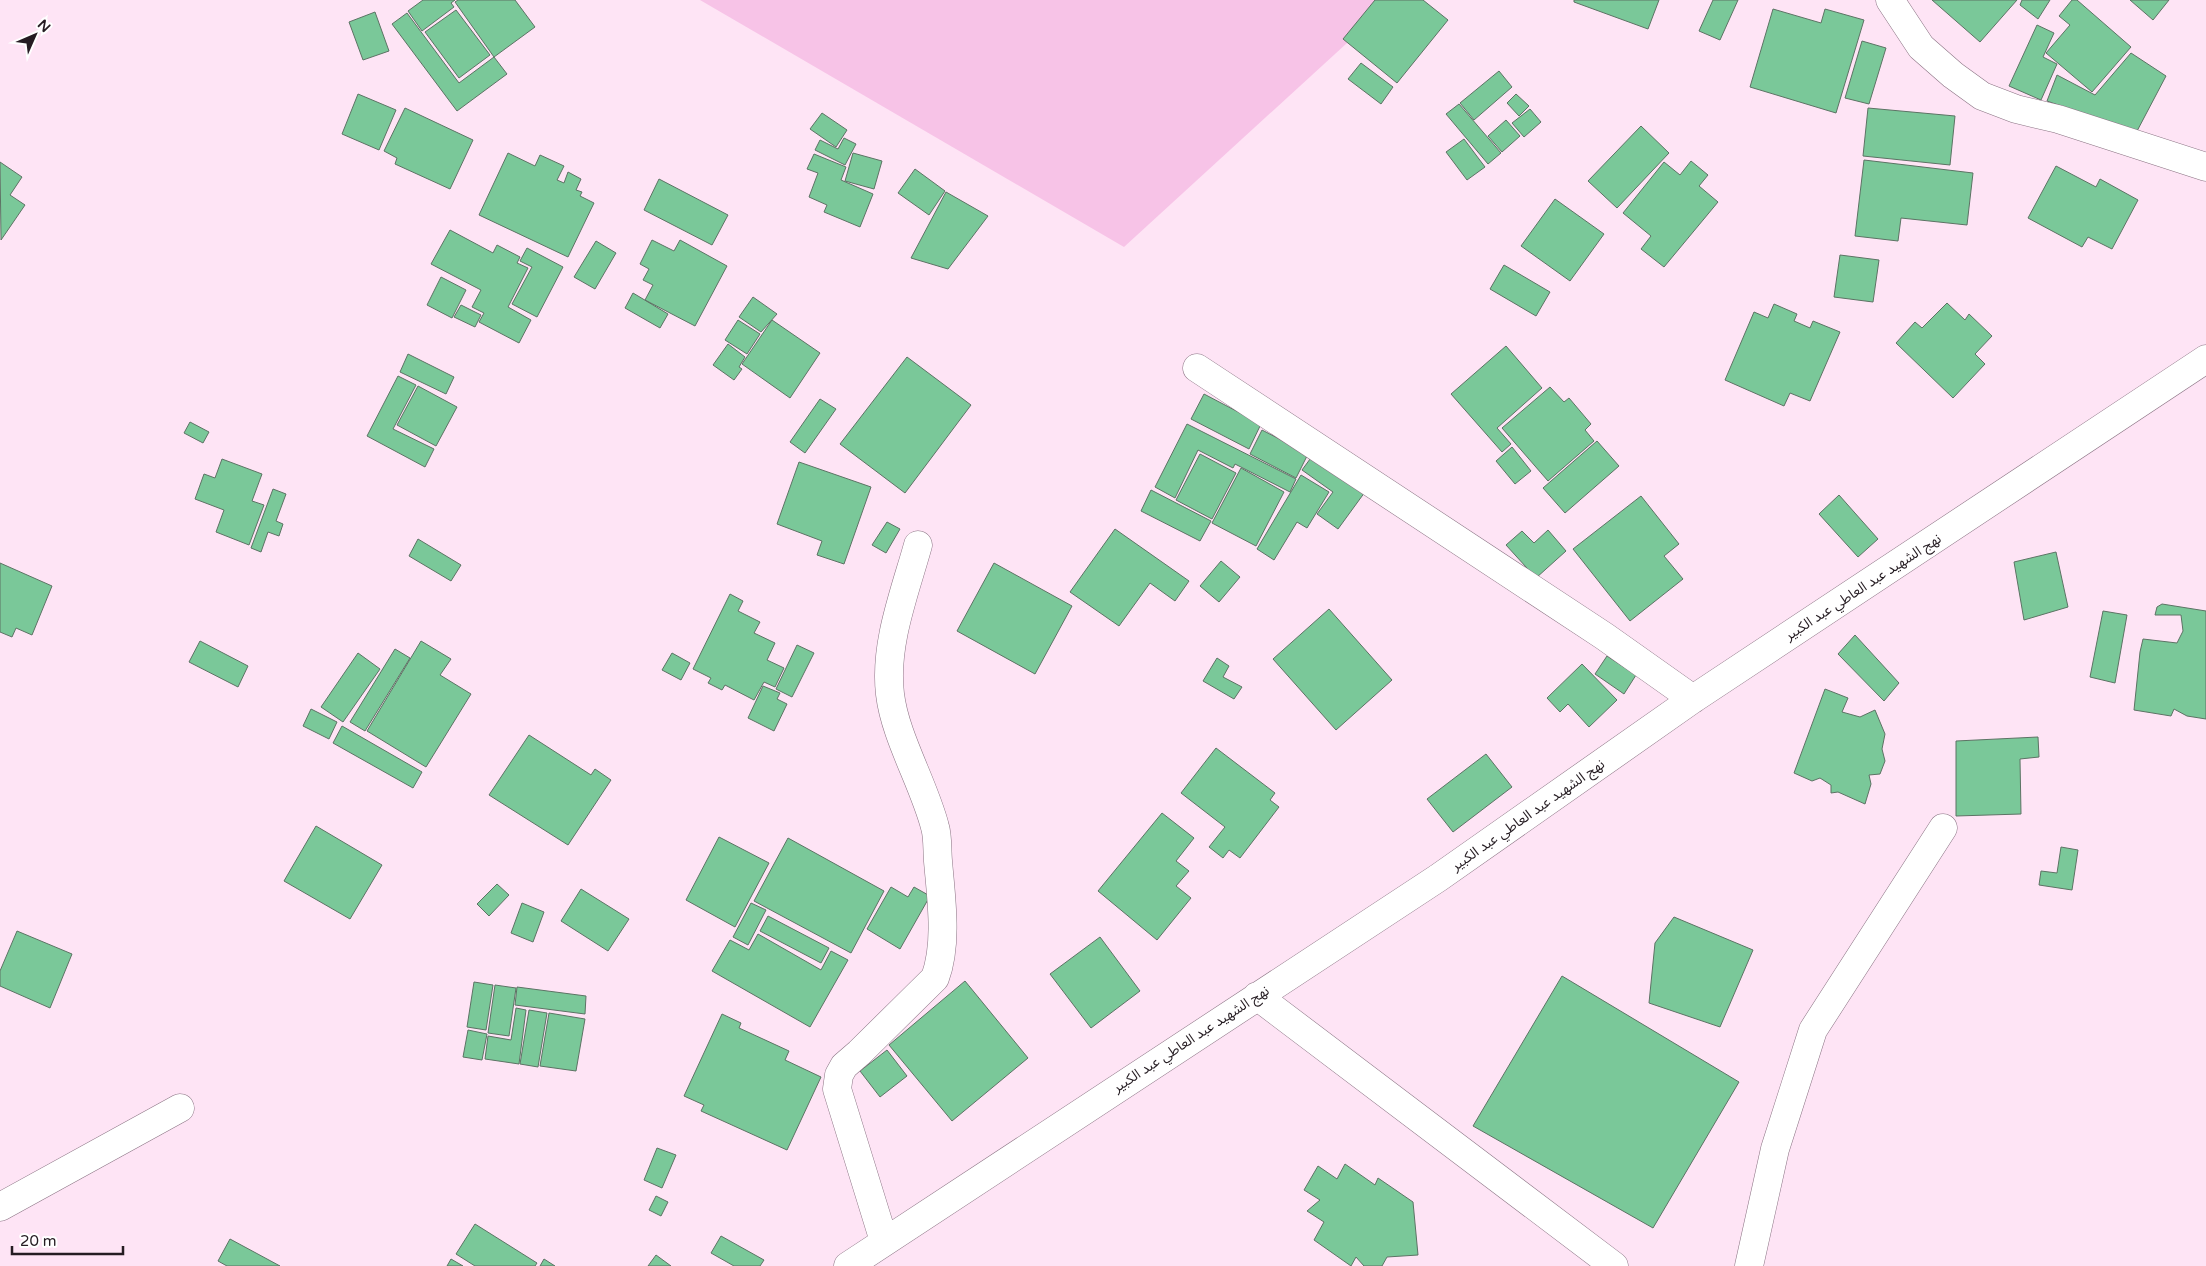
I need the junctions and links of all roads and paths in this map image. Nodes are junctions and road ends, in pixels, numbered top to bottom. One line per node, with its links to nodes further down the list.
1 (1890, 0): 2 (street)
2 (2206, 167)
3 (2206, 360): 6 (street, نهج الشهيد عبد العاطي عبد الكبير)
4 (1197, 368): 6 (street)
5 (918, 545): 11 (street)
6 (1693, 699): 8 (street, نهج الشهيد عبد العاطي عبد الكبير)
7 (1943, 828): 14 (street)
8 (1257, 996): 11 (street, نهج الشهيد عبد العاطي عبد الكبير); 13 (street)
9 (180, 1108): 10 (street)
10 (0, 1207)
11 (884, 1241): 12 (street, نهج الشهيد عبد العاطي عبد الكبير)
12 (856, 1263)
13 (1614, 1266)
14 (1749, 1266)

